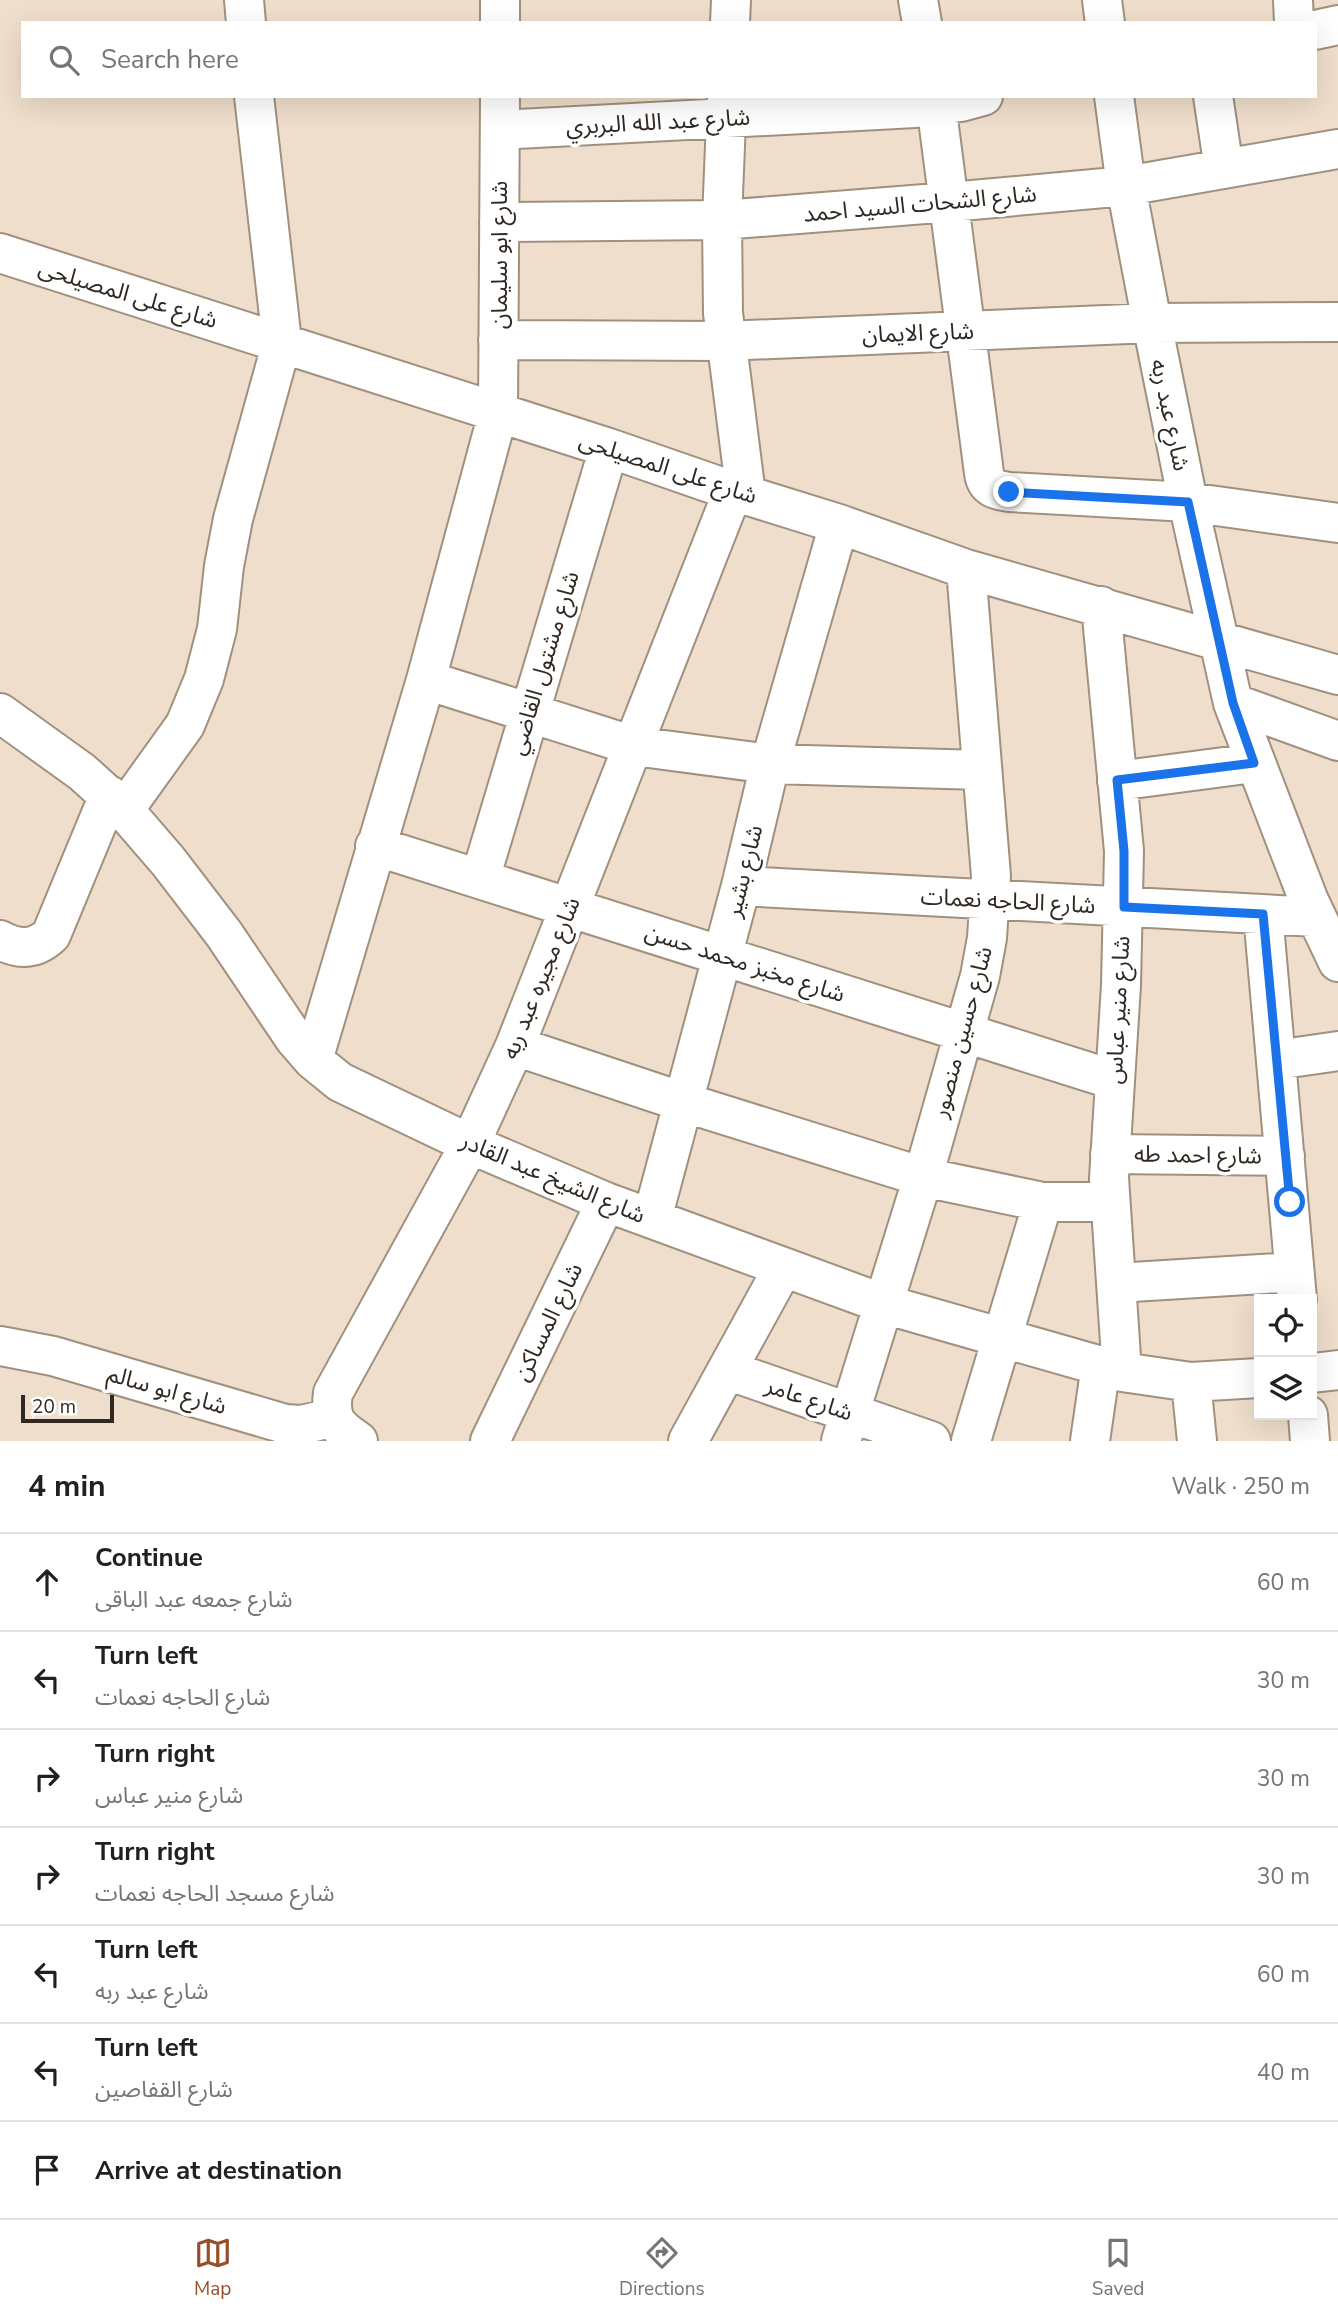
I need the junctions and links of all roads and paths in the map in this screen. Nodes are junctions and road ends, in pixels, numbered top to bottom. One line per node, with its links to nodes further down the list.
1 (244, 0): 7 (street)
2 (500, 0): 8 (street)
3 (731, 0): 9 (street)
4 (918, 0): 10 (street)
5 (1102, 0): 11 (street)
6 (1293, 0): 12 (street)
7 (246, 21)
8 (500, 21)
9 (730, 21)
10 (922, 21)
11 (1105, 21)
12 (1294, 21)
13 (1338, 25): 14 (street)
14 (1317, 30)
15 (254, 98): 34 (street)
16 (965, 98): 19 (street, شارع عبد الله البربري)
17 (1114, 98): 24 (street, شارع عبد ربه)
18 (1213, 98): 23 (street)
19 (936, 101): 20 (street, شارع عبد الله البربري); 25 (street)
20 (727, 107): 21 (street, شارع عبد الله البربري); 26 (street)
21 (500, 113): 27 (street, شارع ابو سليمان)
22 (1338, 149): 23 (street, شارع الشحات السيد احمد)
23 (1224, 169): 24 (street, شارع الشحات السيد احمد)
24 (1126, 186): 25 (street, شارع الشحات السيد احمد); 30 (street, شارع عبد ربه)
25 (950, 202): 26 (street, شارع الشحات السيد احمد); 31 (street)
26 (722, 220): 27 (street, شارع الشحات السيد احمد); 33 (street)
27 (499, 222): 32 (street, شارع ابو سليمان)
28 (0, 253): 34 (street, شارع على المصيلحى)
29 (1338, 321): 30 (street, شارع الايمان)
30 (1152, 323): 31 (street, شارع الايمان); 38 (street, شارع عبد ربه)
31 (966, 331): 33 (street, شارع الايمان); 38 (street)
32 (498, 340): 33 (street, شارع الايمان); 35 (street, شارع ابو سليمان)
33 (725, 341): 37 (street)
34 (282, 342): 35 (street, شارع على المصيلحى); 55 (street)
35 (498, 413): 36 (street, شارع على المصيلحى); 45 (street, شارع ابو سليمان)
36 (609, 448): 37 (street, شارع على المصيلحى); 48 (street, شارع مشتول القاضي)
37 (740, 493): 40 (street, شارع على المصيلحى); 50 (street, شارع مجيره عبد ربه)
38 (1188, 502): 39 (street); 43 (street, شارع عبد ربه)
39 (1338, 523)
40 (839, 524): 41 (street, شارع على المصيلحى); 52 (street, شارع بشير)
41 (966, 569): 42 (street, شارع على المصيلحى); 53 (street, شارع حسين منصور)
42 (1101, 606): 43 (street, شارع على المصيلحى); 54 (street, شارع منير عباس)
43 (1219, 641): 44 (street, شارع على المصيلحى); 46 (street, شارع عبد ربه)
44 (1338, 675)
45 (426, 680): 48 (street); 56 (street, شارع ابو سليمان)
46 (1233, 703): 49 (street); 51 (street, شارع عبد ربه)
47 (0, 713): 55 (street, شارع الشيخ عبد القادر)
48 (529, 714): 50 (street); 57 (street, شارع مشتول القاضي)
49 (1338, 741)
50 (634, 746): 52 (street); 62 (street, شارع مجيره عبد ربه)
51 (1254, 763): 54 (street); 60 (street, شارع عبد ربه)
52 (770, 764): 53 (street); 58 (street, شارع بشير)
53 (982, 770): 59 (street, شارع حسين منصور)
54 (1117, 780): 61 (street, شارع منير عباس)
55 (116, 802): 64 (street); 70 (street, شارع الشيخ عبد القادر)
56 (375, 846): 57 (street, شارع مخبز محمد حسن); 70 (street, شارع ابو سليمان)
57 (480, 879): 62 (street, شارع مخبز محمد حسن)
58 (741, 886): 59 (street, شارع الحاجه نعمات); 65 (street, شارع بشير)
59 (991, 900): 61 (street, شارع الحاجه نعمات); 67 (street, شارع حسين منصور)
60 (1321, 905): 63 (street, شارع الحاجه نعمات); 66 (street, شارع عبد ربه)
61 (1124, 907): 63 (street, شارع الحاجه نعمات); 72 (street, شارع منير عباس)
62 (570, 908): 65 (street, شارع مخبز محمد حسن); 68 (street, شارع مجيره عبد ربه)
63 (1263, 914): 71 (street)
64 (0, 940)
65 (723, 956): 67 (street, شارع مخبز محمد حسن); 73 (street, شارع بشير)
66 (1338, 962)
67 (963, 1032): 72 (street, شارع مخبز محمد حسن); 77 (street, شارع حسين منصور)
68 (514, 1046): 73 (street); 74 (street, شارع مجيره عبد ربه)
69 (1338, 1051): 71 (street)
70 (313, 1060): 74 (street, شارع الشيخ عبد القادر)
71 (1276, 1060): 76 (street)
72 (1114, 1080): 75 (street, شارع منير عباس)
73 (683, 1101): 77 (street); 81 (street, شارع بشير)
74 (470, 1144): 78 (street, شارع الشيخ عبد القادر); 96 (street, شارع مجيره عبد ربه)
75 (1110, 1154): 76 (street, شارع احمد طه); 80 (street, شارع منير عباس)
76 (1285, 1156): 84 (street)
77 (923, 1177): 79 (street); 85 (street, شارع حسين منصور)
78 (606, 1202): 81 (street, شارع الشيخ عبد القادر); 97 (street, شارع المساكن)
79 (1043, 1202): 80 (street); 86 (street)
80 (1110, 1202): 83 (street, شارع منير عباس)
81 (652, 1219): 82 (street, شارع الشيخ عبد القادر)
82 (783, 1268): 85 (street, شارع الشيخ عبد القادر); 89 (street)
83 (1116, 1283): 84 (street); 88 (street, شارع منير عباس)
84 (1296, 1286)
85 (884, 1304): 86 (street, شارع الشيخ عبد القادر); 95 (street, شارع حسين منصور)
86 (1002, 1338): 88 (street, شارع الشيخ عبد القادر); 100 (street)
87 (0, 1346): 96 (street, شارع ابو سالم)
88 (1112, 1369): 93 (street, شارع الشيخ عبد القادر); 101 (street, شارع منير عباس)
89 (727, 1370): 95 (street, شارع عامر); 98 (street)
90 (1338, 1370): 91 (street)
91 (1317, 1372)
92 (1254, 1378): 93 (street, شارع الشيخ عبد القادر)
93 (1191, 1382): 102 (street)
94 (1308, 1420): 103 (street)
95 (846, 1427): 99 (street, شارع عامر)
96 (346, 1429)
97 (490, 1441)
98 (688, 1441)
99 (931, 1441)
100 (971, 1441)
101 (1090, 1441)
102 (1197, 1441)
103 (1310, 1441)

